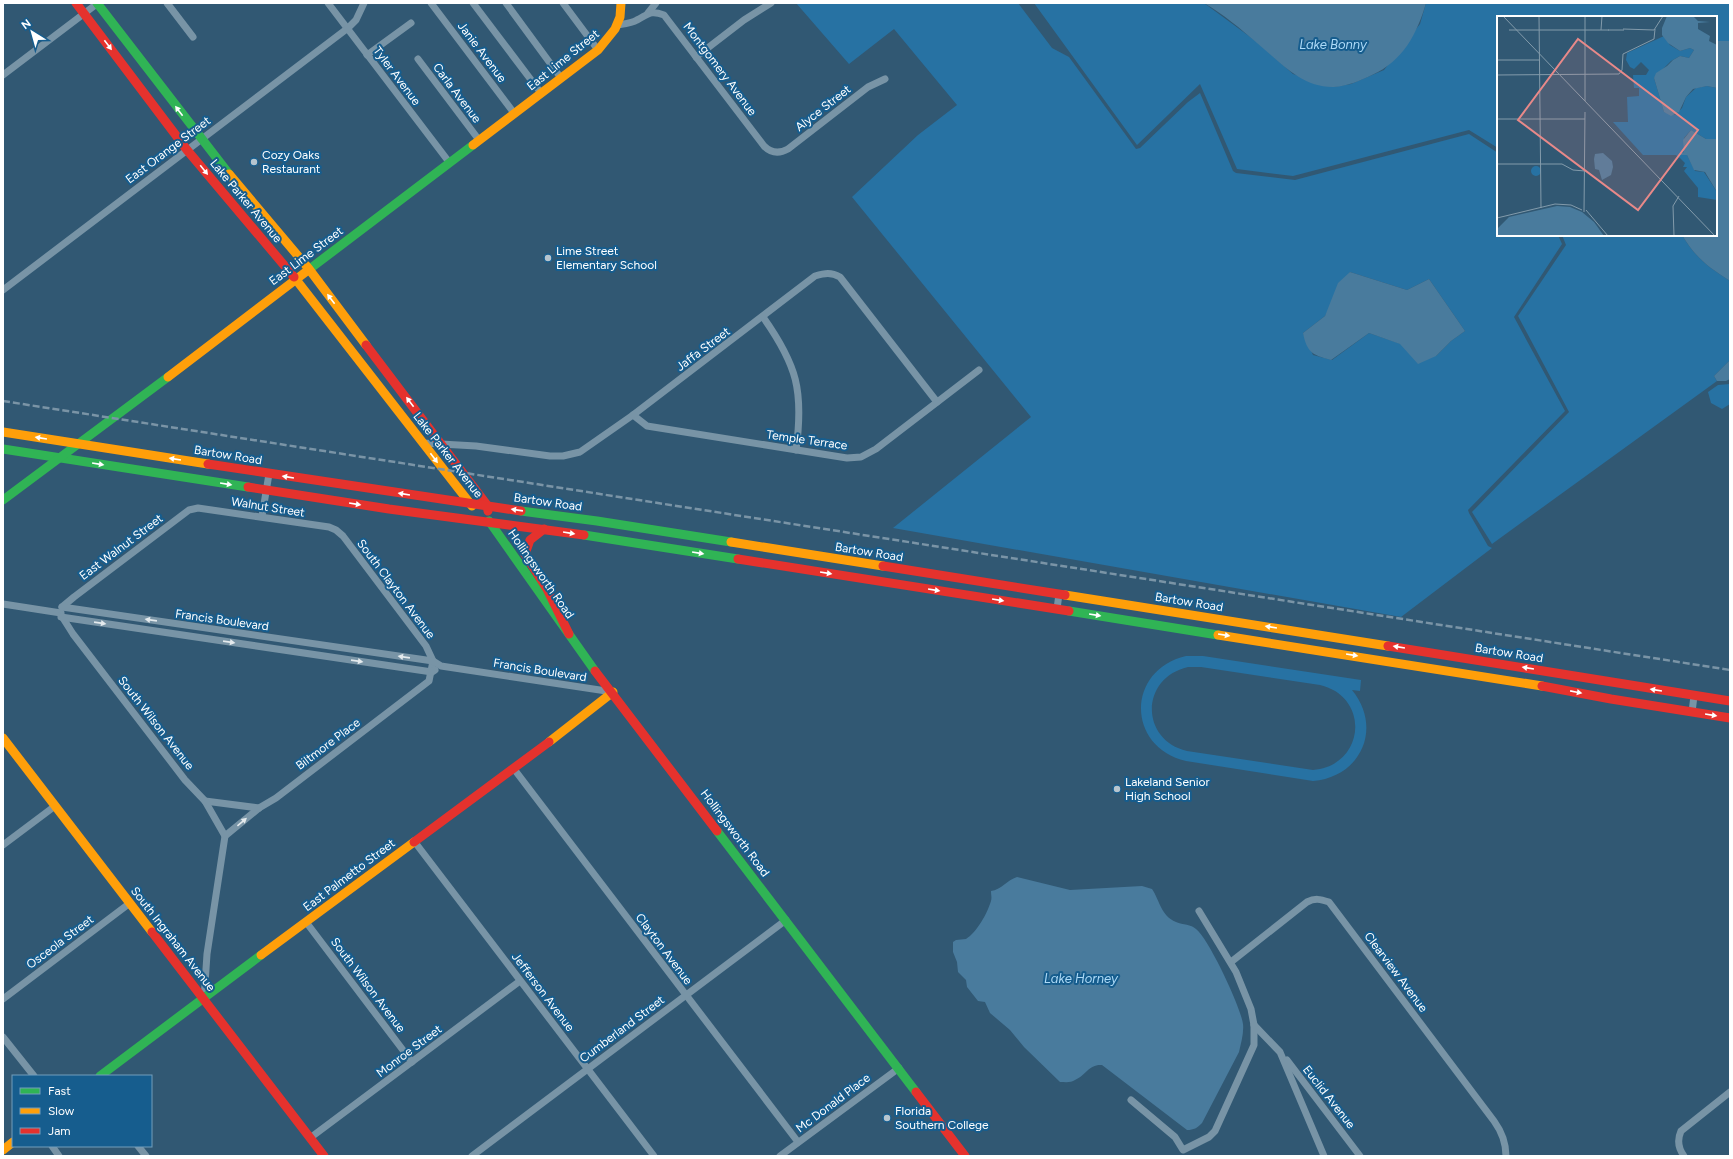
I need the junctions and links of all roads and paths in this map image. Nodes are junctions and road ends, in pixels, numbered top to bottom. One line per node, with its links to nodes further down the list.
1 (76, 3): 14 (main road, Lake Parker Avenue)
2 (97, 3): 14 (street); 28 (main road, Lake Parker Avenue, one-way to 2)
3 (167, 3): 18 (street)
4 (328, 3): 17 (street, Tyler Avenue)
5 (364, 3): 17 (street, East Orange Street)
6 (431, 3): 27 (street, Janie Avenue)
7 (473, 3): 26 (street)
8 (506, 3): 24 (street)
9 (563, 3): 19 (street)
10 (622, 3): 16 (main road)
11 (656, 3): 13 (street)
12 (771, 3): 21 (street)
13 (648, 13): 16 (street); 21 (street, Montgomery Avenue)
14 (84, 14): 23 (street); 30 (main road, Lake Parker Avenue, one-way to 30)
15 (411, 23): 20 (street)
16 (618, 25): 19 (main road, East Lime Street)
17 (348, 28): 20 (street, Tyler Avenue); 28 (street, East Orange Street)
18 (193, 37)
19 (598, 50): 24 (main road, East Lime Street)
20 (367, 55): 32 (street, Tyler Avenue)
21 (696, 57): 31 (street, Montgomery Avenue)
22 (418, 59): 29 (street, Carla Avenue)
23 (3, 75)
24 (561, 78): 26 (main road, East Lime Street)
25 (885, 79): 31 (street, Alyce Street)
26 (541, 93): 27 (main road, East Lime Street)
27 (514, 113): 29 (main road, East Lime Street)
28 (201, 139): 30 (street, East Orange Street); 33 (main road, Lake Parker Avenue)
29 (479, 140): 32 (main road, East Lime Street)
30 (187, 150): 34 (main road, Lake Parker Avenue, one-way to 34); 35 (street, East Orange Street)
31 (774, 152)
32 (449, 162): 33 (main road, East Lime Street)
33 (309, 269): 34 (main road, East Lime Street); 43 (main road, Lake Parker Avenue, one-way to 33)
34 (296, 279): 41 (main road, Lake Parker Avenue); 42 (main road, East Lime Street)
35 (3, 290)
36 (763, 317): 38 (street, Jaffa Street); 39 (street, Jaffa Street); 45 (street)
37 (979, 370): 38 (street, Temple Terrace)
38 (937, 402): 45 (street, Temple Terrace)
39 (633, 415): 43 (street, Jaffa Street); 45 (street, Temple Terrace)
40 (3, 432): 42 (main road, Bartow Road, one-way to 40)
41 (423, 443): 43 (street, Jaffa Street); 50 (main road, Lake Parker Avenue, one-way to 50)
42 (78, 444): 46 (main road, East Lime Street); 47 (main road, Bartow Road, one-way to 42)
43 (442, 444): 51 (main road, Lake Parker Avenue)
44 (3, 449): 46 (main road)
45 (796, 450)
46 (59, 458): 48 (main road, one-way to 48); 49 (main road, East Lime Street)
47 (269, 474): 48 (street); 50 (main road, Bartow Road, one-way to 47)
48 (266, 490): 53 (street); 54 (main road, one-way to 54)
49 (3, 500)
50 (470, 505): 51 (main road, Bartow Road); 54 (main road, Lake Parker Avenue)
51 (487, 506): 54 (main road, Lake Parker Avenue); 57 (main road, Bartow Road, one-way to 51)
52 (194, 509): 53 (street, Walnut Street); 60 (street, East Walnut Street)
53 (262, 516): 56 (street, Walnut Street)
54 (489, 521): 55 (main road); 62 (main road, Hollingsworth Road)
55 (544, 529): 59 (main road, one-way to 59); 62 (main road)
56 (338, 532): 66 (street, South Clayton Avenue)
57 (1059, 594): 59 (street); 70 (main road, Bartow Road, one-way to 57)
58 (3, 604): 60 (street, Francis Boulevard)
59 (1057, 609): 72 (main road, one-way to 72)
60 (62, 612): 61 (street, Francis Boulevard, one-way to 60); 63 (street, Francis Boulevard, one-way to 63); 76 (street, South Wilson Avenue)
61 (188, 626): 63 (street); 64 (street, Francis Boulevard)
62 (569, 634): 69 (main road, Hollingsworth Road)
63 (186, 636): 65 (street, Francis Boulevard, one-way to 65)
64 (310, 643): 65 (street); 66 (street, Francis Boulevard, one-way to 64)
65 (309, 654): 68 (street, Francis Boulevard, one-way to 68)
66 (433, 661): 67 (street, Francis Boulevard); 68 (street)
67 (441, 666): 68 (street); 69 (street, Francis Boulevard)
68 (432, 672): 78 (street, Biltmore Place)
69 (613, 692): 75 (main road, East Palmetto Street); 84 (main road, Hollingsworth Road)
70 (1694, 696): 71 (main road, Bartow Road); 72 (street)
71 (1730, 702)
72 (1692, 712): 73 (main road, one-way to 73)
73 (1730, 718)
74 (3, 738): 77 (main road, South Ingraham Avenue)
75 (514, 769): 80 (main road, East Palmetto Street); 88 (street, Clayton Avenue)
76 (205, 802): 78 (street); 79 (street)
77 (55, 806): 81 (street); 82 (main road, South Ingraham Avenue)
78 (259, 808): 79 (street, Biltmore Place, one-way to 78)
79 (226, 836): 90 (street)
80 (414, 842): 85 (main road, East Palmetto Street); 87 (street, Jefferson Avenue)
81 (3, 845)
82 (130, 903): 89 (street, Osceola Street); 90 (main road, South Ingraham Avenue)
83 (1199, 911): 86 (street)
84 (786, 920): 88 (street, Cumberland Street); 95 (main road, Hollingsworth Road)
85 (306, 922): 90 (main road, East Palmetto Street); 94 (street, South Wilson Avenue)
86 (1231, 962): 91 (street); 117 (street, Clearview Avenue)
87 (520, 981): 94 (street, Monroe Street); 96 (street, Jefferson Avenue)
88 (686, 996): 96 (street, Cumberland Street); 102 (street, Clayton Avenue)
89 (3, 999)
90 (204, 999): 98 (main road, East Palmetto Street); 101 (main road, South Ingraham Avenue)
91 (1254, 1025): 93 (street, Euclid Avenue); 107 (street)
92 (3, 1037): 97 (street)
93 (1280, 1052): 115 (street, Euclid Avenue); 116 (street, Euclid Avenue)
94 (412, 1062): 101 (street, Monroe Street)
95 (899, 1068): 102 (street, Mc Donald Place); 114 (main road, Hollingsworth Road)
96 (588, 1070): 111 (street, Cumberland Street); 112 (street, Jefferson Avenue)
97 (33, 1075)
98 (101, 1075)
99 (1730, 1092): 118 (street)
100 (1131, 1100): 107 (street)
101 (310, 1138): 110 (main road, South Ingraham Avenue)
102 (798, 1142): 113 (street, Mc Donald Place)
103 (12, 1143): 106 (main road)
104 (53, 1147): 108 (street)
105 (139, 1147): 109 (street)
106 (3, 1150)
107 (1184, 1153)
108 (59, 1156)
109 (146, 1156)
110 (324, 1156)
111 (472, 1156)
112 (654, 1156)
113 (780, 1156)
114 (965, 1156)
115 (1324, 1156)
116 (1360, 1156)
117 (1506, 1156)
118 (1684, 1156)

